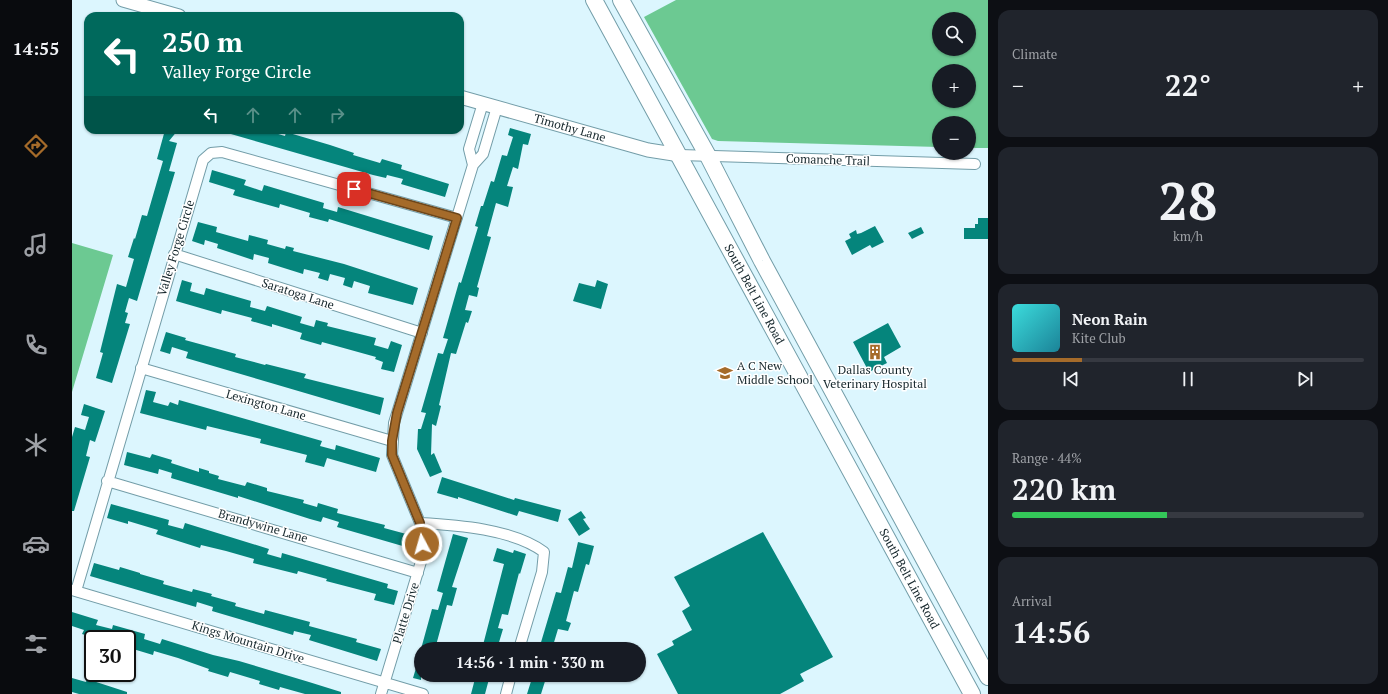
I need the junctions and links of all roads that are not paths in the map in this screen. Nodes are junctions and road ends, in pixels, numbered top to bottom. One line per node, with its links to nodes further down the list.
1 (123, 0): 4 (street)
2 (594, 0): 8 (main road, South Belt Line Road)
3 (621, 0): 9 (main road, South Belt Line Road)
4 (165, 12)
5 (464, 98): 6 (street, Timothy Lane)
6 (483, 103): 7 (street, Timothy Lane); 11 (street, Platte Drive)
7 (497, 107): 8 (street, Timothy Lane); 11 (street, Platte Drive)
8 (680, 155): 9 (street, Comanche Trail); 22 (main road, South Belt Line Road)
9 (708, 156): 10 (street, Comanche Trail); 20 (main road, South Belt Line Road)
10 (976, 164)
11 (473, 165): 12 (street, Platte Drive)
12 (457, 218): 13 (street, Valley Forge Circle); 14 (street, Platte Drive)
13 (174, 254): 14 (street, Saratoga Lane); 15 (street, Valley Forge Circle)
14 (422, 333): 16 (street, Platte Drive)
15 (141, 368): 16 (street, Lexington Lane); 17 (street, Valley Forge Circle)
16 (392, 441): 18 (street, Platte Drive)
17 (107, 481): 19 (street, Brandywine Lane); 21 (street, Valley Forge Circle)
18 (420, 523): 19 (street, Platte Drive); 24 (street)
19 (418, 573): 29 (street, Platte Drive)
20 (935, 579): 22 (main road); 25 (main road, South Belt Line Road)
21 (74, 591): 29 (street, Kings Mountain Drive)
22 (920, 599): 23 (main road, South Belt Line Road)
23 (938, 632): 25 (main road); 27 (main road, South Belt Line Road)
24 (521, 642)
25 (975, 653): 26 (main road, South Belt Line Road); 27 (main road)
26 (988, 678)
27 (964, 679): 33 (main road, South Belt Line Road)
28 (510, 682): 32 (street)
29 (385, 683): 30 (street, Platte Drive); 31 (street, Kings Mountain Drive)
30 (381, 694)
31 (424, 694)
32 (506, 694)
33 (972, 694)

